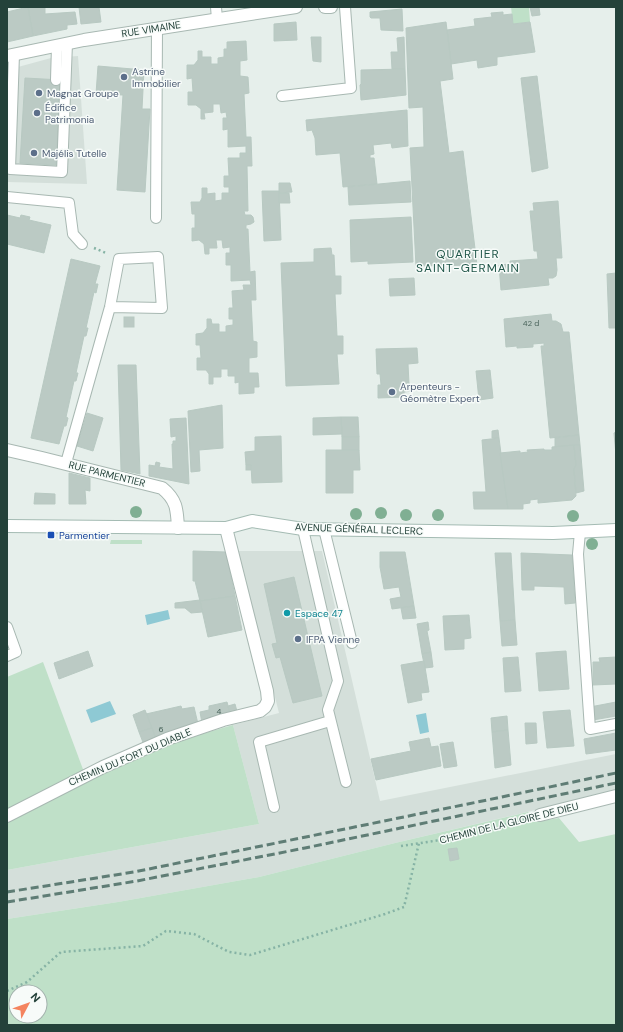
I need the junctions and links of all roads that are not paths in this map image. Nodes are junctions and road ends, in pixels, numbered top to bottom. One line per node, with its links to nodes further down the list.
1 (296, 7): 5 (street, RUE VIMAINE)
2 (325, 7): 3 (street)
3 (331, 7)
4 (345, 7): 10 (lane)
5 (217, 13): 6 (street, RUE VIMAINE)
6 (157, 28): 7 (street, RUE VIMAINE); 12 (lane)
7 (62, 44): 8 (street, RUE VIMAINE); 8 (lane); 9 (lane)
8 (11, 55)
9 (56, 80)
10 (282, 96)
11 (7, 197): 13 (lane)
12 (156, 218)
13 (82, 244)
14 (110, 307): 14 (lane); 16 (lane)
15 (7, 450): 16 (street, RUE PARMENTIER)
16 (66, 463): 18 (street, RUE PARMENTIER)
17 (7, 526): 18 (street, AVENUE GÉNÉRAL LECLERC)
18 (178, 528): 19 (street, AVENUE GÉNÉRAL LECLERC)
19 (226, 528): 20 (street, AVENUE GÉNÉRAL LECLERC); 33 (street, CHEMIN DU FORT DU DIABLE)
20 (303, 529): 21 (street, AVENUE GÉNÉRAL LECLERC); 27 (lane)
21 (324, 530): 23 (street, AVENUE GÉNÉRAL LECLERC); 25 (lane)
22 (616, 530): 23 (street, AVENUE GÉNÉRAL LECLERC)
23 (580, 532): 28 (lane)
24 (7, 627): 26 (lane)
25 (352, 643)
26 (7, 656)
27 (330, 722): 29 (lane); 31 (lane)
28 (616, 724)
29 (346, 782)
30 (616, 796): 32 (street, CHEMIN DE LA GLOIRE DE DIEU)
31 (274, 807)
32 (540, 815)
33 (7, 816)

